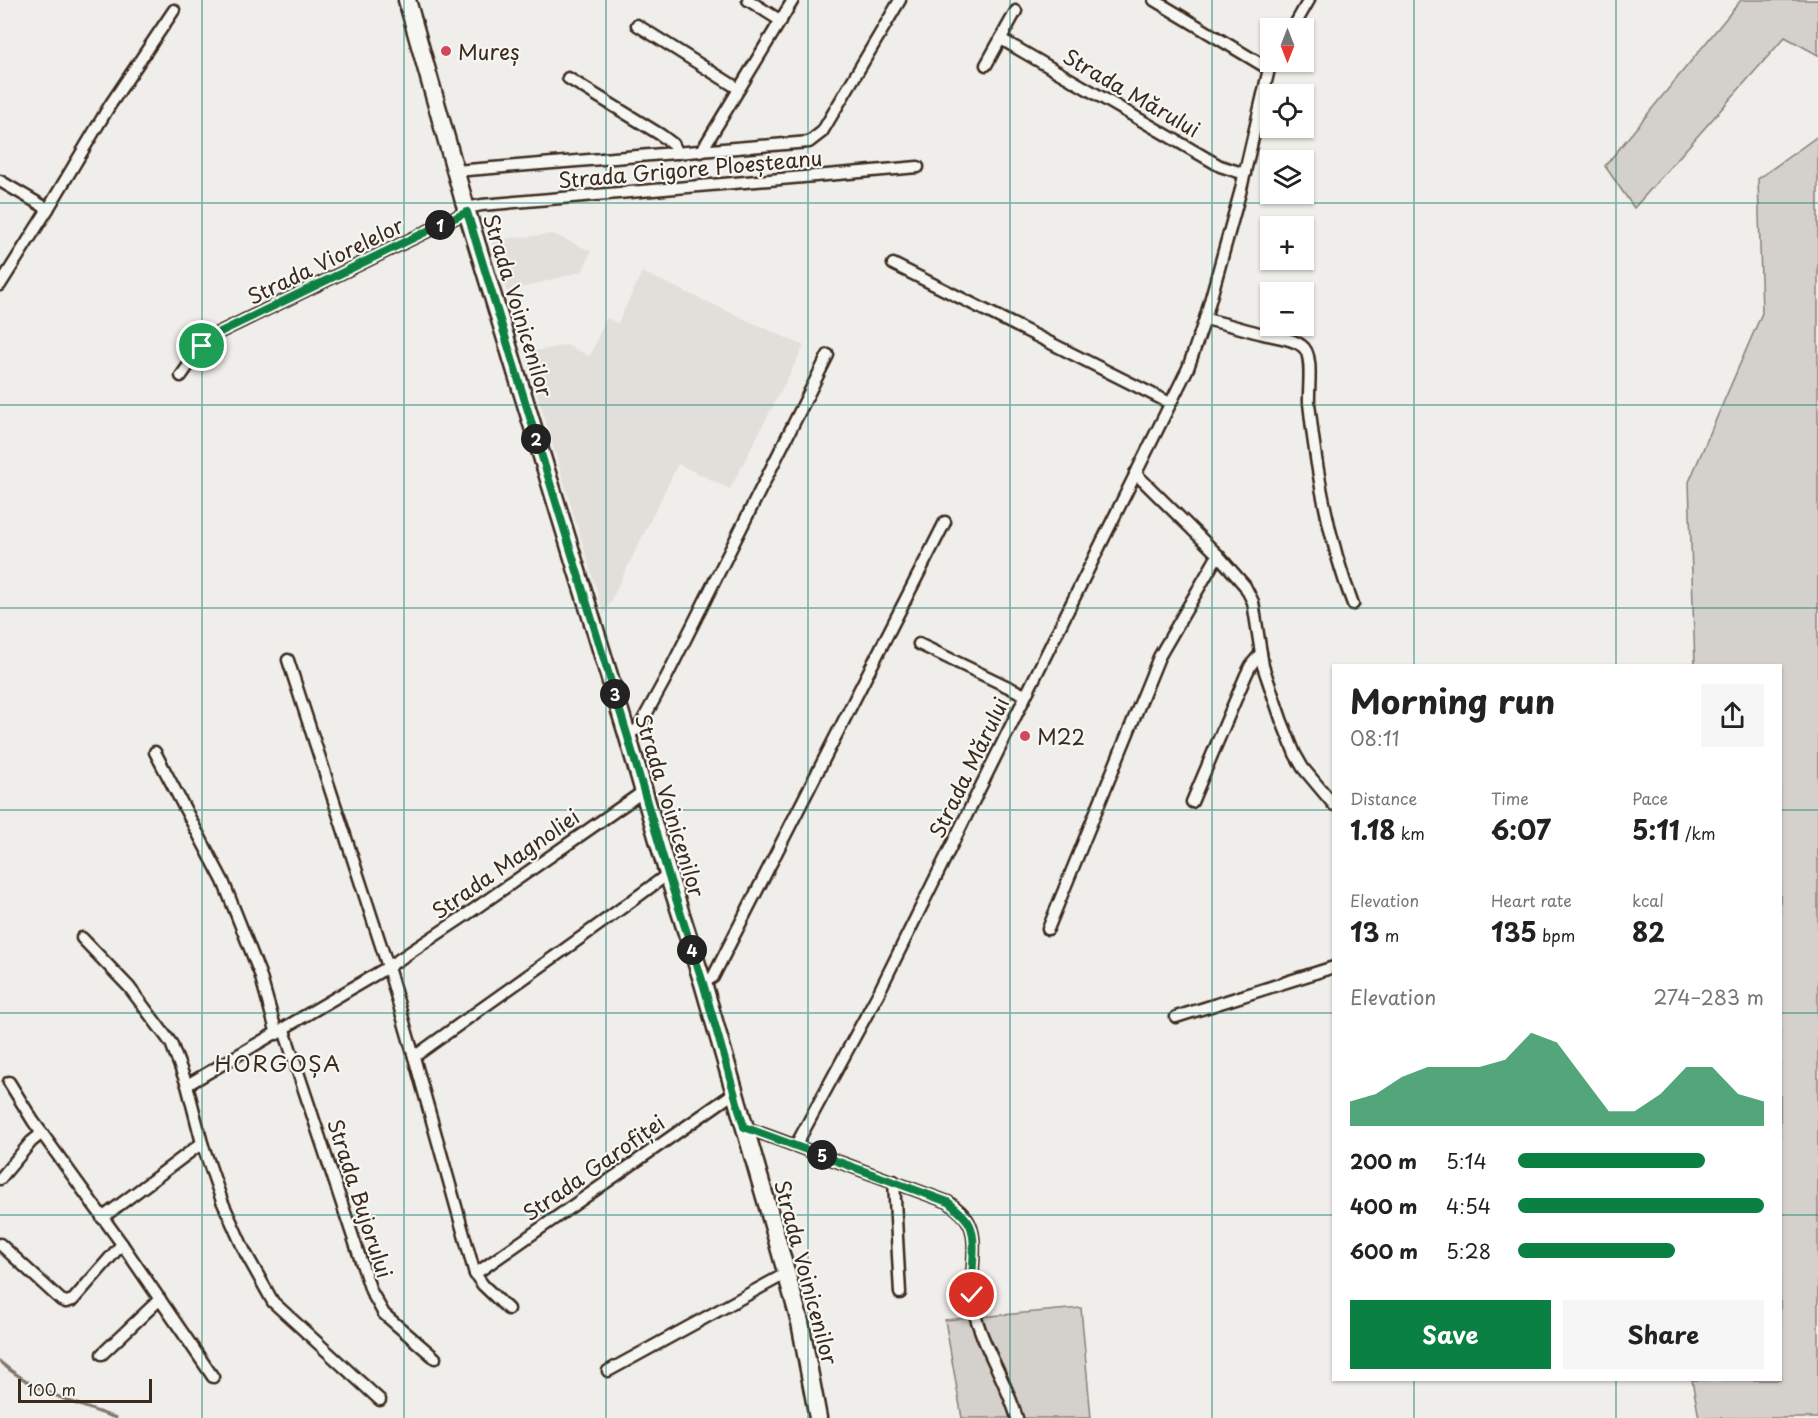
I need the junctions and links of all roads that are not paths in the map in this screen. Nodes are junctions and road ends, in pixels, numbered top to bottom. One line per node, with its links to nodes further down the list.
1 (408, 0): 21 (main road, Strada Voinicenilor)
2 (748, 0): 10 (street)
3 (793, 0): 10 (street)
4 (900, 0): 18 (street)
5 (1154, 0): 13 (street, Strada Mărului)
6 (1309, 0): 9 (street)
7 (174, 10): 24 (street)
8 (1016, 11): 12 (street)
9 (1299, 18)
10 (780, 21): 17 (street)
11 (637, 25): 17 (street)
12 (1001, 39): 14 (street); 22 (street, Strada Mărului)
13 (1260, 59)
14 (986, 64)
15 (1269, 72): 22 (street, Strada Mărului)
16 (568, 78): 19 (street)
17 (739, 90): 18 (street)
18 (701, 152): 19 (street)
19 (678, 153): 21 (street)
20 (918, 167): 25 (street, Strada Grigore Ploeșteanu)
21 (455, 171): 25 (main road, Strada Voinicenilor)
22 (1245, 174): 28 (street, Strada Mărului)
23 (0, 181): 24 (street)
24 (48, 210): 27 (street)
25 (466, 210): 30 (street, Strada Viorelelor); 40 (main road, Strada Voinicenilor)
26 (893, 264): 31 (street)
27 (0, 285)
28 (1205, 319): 31 (street, Strada Mărului); 35 (street)
29 (828, 355): 40 (street)
30 (182, 376)
31 (1170, 404): 32 (street, Strada Mărului)
32 (1136, 472): 34 (street); 39 (street, Strada Mărului)
33 (945, 522): 50 (street)
34 (1218, 555): 37 (street); 46 (street)
35 (1353, 604)
36 (919, 644): 39 (street)
37 (1261, 653): 43 (street); 44 (street)
38 (288, 660): 48 (street)
39 (1025, 695): 60 (street, Strada Mărului)
40 (627, 734): 42 (main road, Strada Voinicenilor)
41 (155, 752): 52 (street, Strada Bujorului)
42 (644, 790): 45 (main road, Strada Voinicenilor); 48 (street, Strada Magnoliei)
43 (1192, 802)
44 (1332, 803)
45 (668, 874): 50 (main road, Strada Voinicenilor); 53 (street)
46 (1048, 929)
47 (82, 939): 55 (street)
48 (388, 967): 52 (street, Strada Magnoliei); 53 (street)
49 (1332, 968): 51 (street)
50 (703, 983): 56 (main road, Strada Voinicenilor)
51 (1176, 1017)
52 (280, 1032): 55 (street, Strada Magnoliei); 72 (street, Strada Bujorului)
53 (414, 1057): 67 (street)
54 (9, 1082): 58 (street)
55 (187, 1085): 59 (street)
56 (734, 1092): 57 (main road, Strada Voinicenilor); 67 (street, Strada Garofiței)
57 (744, 1127): 60 (street); 66 (main road, Strada Voinicenilor)
58 (42, 1133): 61 (street); 63 (street)
59 (202, 1143): 63 (street); 75 (street)
60 (796, 1145): 62 (street)
61 (0, 1179)
62 (894, 1181): 68 (street); 77 (street)
63 (102, 1218): 65 (street)
64 (0, 1244): 65 (street)
65 (122, 1244): 69 (street)
66 (787, 1273): 73 (street); 76 (main road, Strada Voinicenilor)
67 (475, 1274): 70 (street)
68 (900, 1293)
69 (159, 1299): 71 (street); 74 (street)
70 (508, 1309)
71 (102, 1354)
72 (435, 1358)
73 (608, 1371)
74 (213, 1377)
75 (380, 1400)
76 (818, 1418)
77 (1017, 1418)

